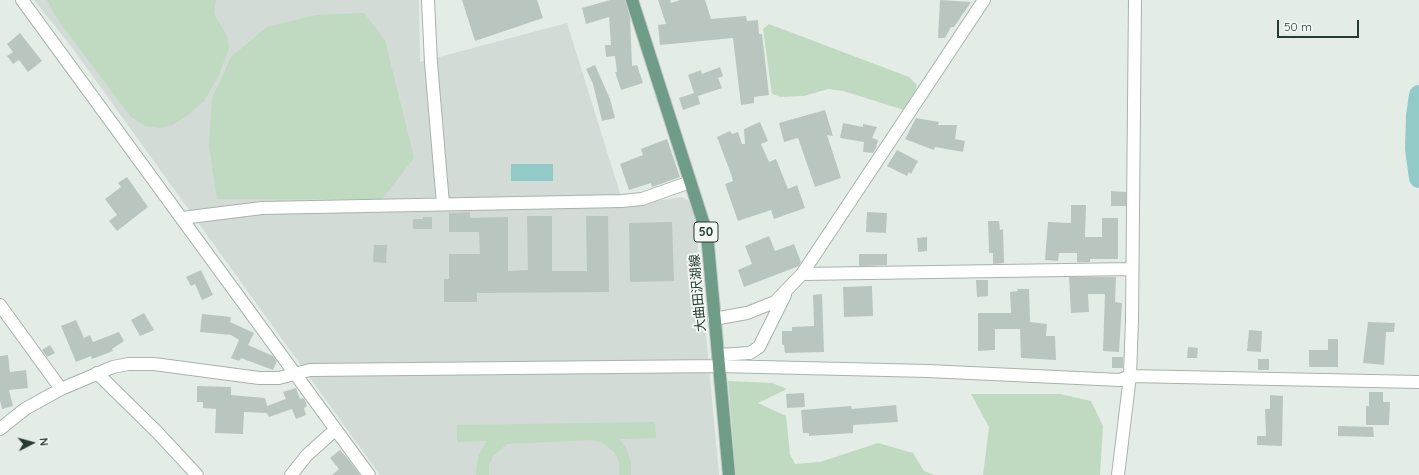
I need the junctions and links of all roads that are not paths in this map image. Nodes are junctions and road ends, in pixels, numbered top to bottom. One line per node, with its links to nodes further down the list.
1 (22, 0): 8 (street)
2 (428, 0): 7 (street)
3 (632, 0): 6 (main road, 大曲田沢湖線 / 50)
4 (984, 0): 10 (street)
5 (1135, 0): 9 (street)
6 (690, 182): 7 (street); 13 (main road, 大曲田沢湖線 / 50)
7 (443, 204): 8 (street)
8 (182, 218): 16 (street)
9 (1132, 269): 10 (street); 17 (street)
10 (802, 274): 11 (street)
11 (788, 289): 13 (street); 14 (street)
12 (0, 305): 19 (street)
13 (714, 319): 14 (main road, 大曲田沢湖線 / 50)
14 (718, 361): 16 (street); 17 (street); 25 (main road, 大曲田沢湖線 / 50)
15 (97, 373): 16 (street); 19 (street); 22 (street)
16 (296, 374): 21 (street)
17 (1130, 376): 18 (street); 26 (street)
18 (1419, 382)
19 (62, 389): 20 (street)
20 (0, 429)
21 (335, 430): 23 (street); 24 (street)
22 (197, 475)
23 (291, 475)
24 (369, 475)
25 (729, 475)
26 (1118, 475)

